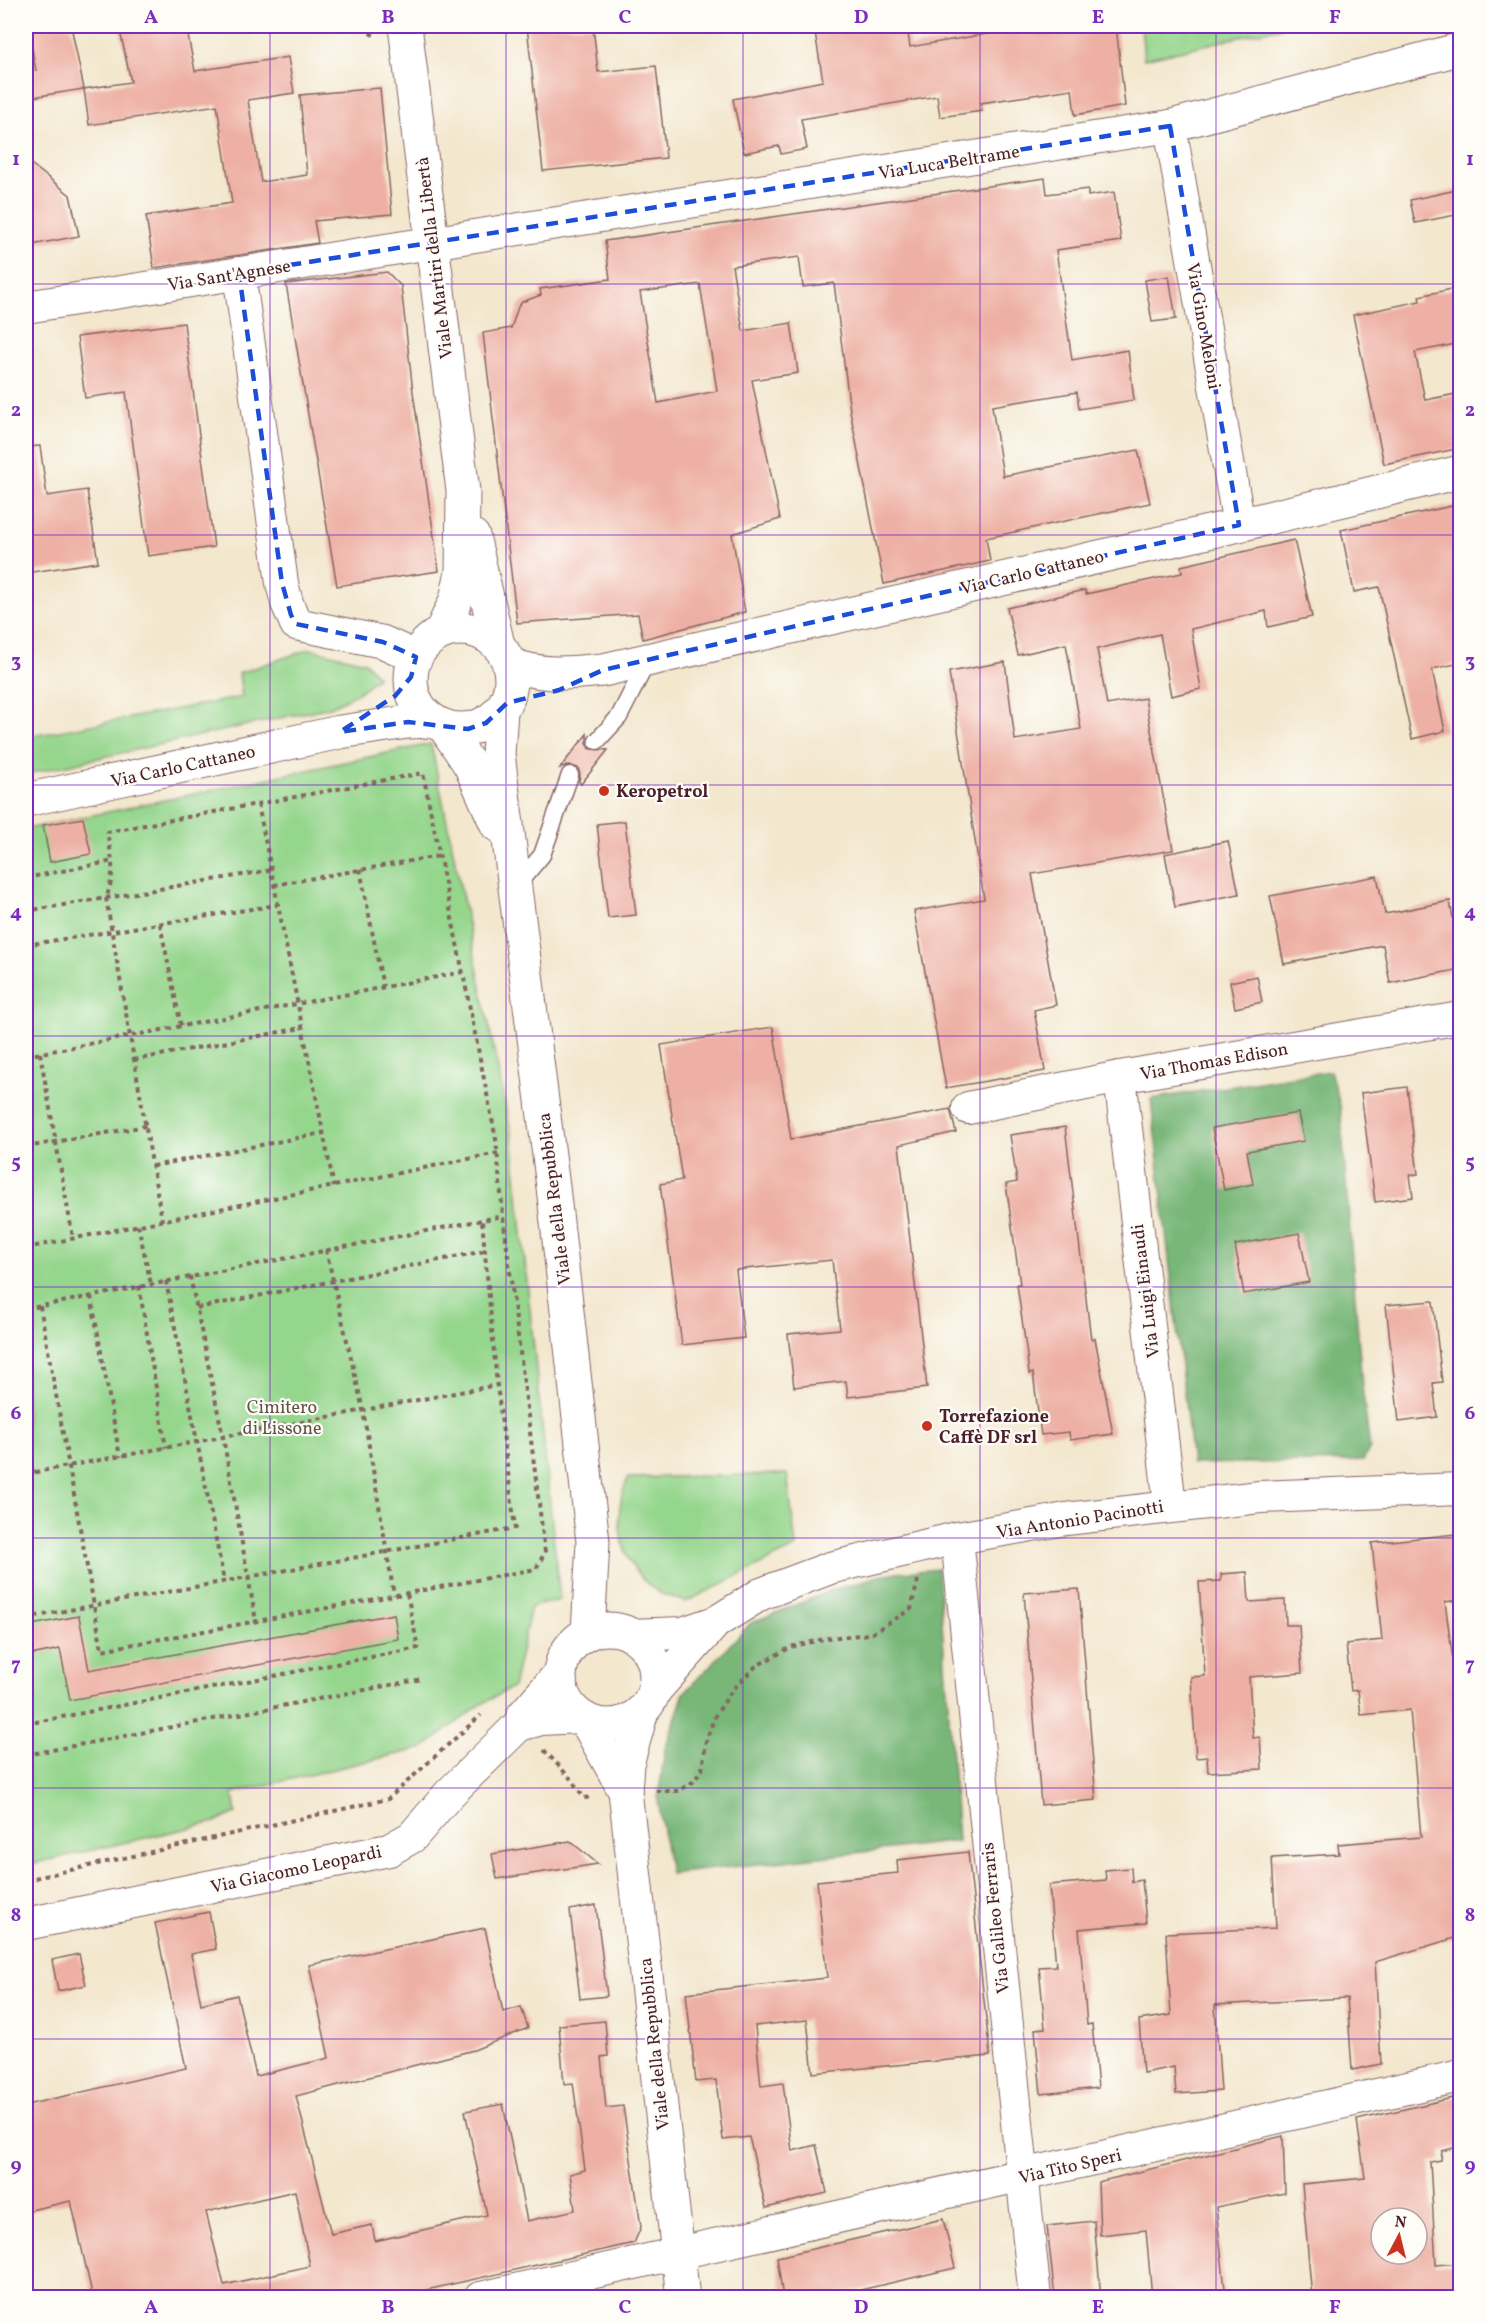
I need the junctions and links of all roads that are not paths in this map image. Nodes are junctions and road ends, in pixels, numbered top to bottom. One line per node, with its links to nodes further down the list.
1 (405, 26): 4 (street, Viale Martiri della Libertà)
2 (1461, 49): 3 (street, Via Luca Beltrame)
3 (1170, 126): 4 (street, Via Luca Beltrame); 9 (street, Via Gino Meloni)
4 (432, 245): 5 (street, Via Sant'Agnese); 8 (street, Viale Martiri della Libertà)
5 (239, 273): 6 (street, Via Sant'Agnese); 13 (street)
6 (26, 307)
7 (1461, 472): 9 (street, Via Carlo Cattaneo)
8 (463, 491): 10 (street, Viale Martiri della Libertà); 11 (street, Viale Martiri della Libertà)
9 (1239, 525): 12 (street, Via Carlo Cattaneo)
10 (441, 632): 11 (street); 13 (street)
11 (504, 655): 14 (street, Via Carlo Cattaneo); 15 (street, Viale della Repubblica)
12 (648, 660): 14 (street, Via Carlo Cattaneo); 18 (lane)
13 (413, 667): 16 (street, Viale della Repubblica); 17 (street, Via Carlo Cattaneo)
14 (603, 670): 15 (street, Via Carlo Cattaneo)
15 (504, 707): 16 (street); 21 (street, Viale della Repubblica)
16 (439, 724): 17 (street, Via Carlo Cattaneo); 21 (street, Viale della Repubblica)
17 (340, 732): 20 (street, Via Carlo Cattaneo)
18 (597, 741)
19 (570, 776): 21 (lane)
20 (26, 800)
21 (513, 872): 28 (street, Viale della Repubblica)
22 (1461, 1018): 23 (street, Via Thomas Edison)
23 (1120, 1077): 24 (street, Via Thomas Edison); 26 (street, Via Luigi Einaudi)
24 (968, 1108)
25 (1461, 1489): 26 (street, Via Antonio Pacinotti)
26 (1170, 1505): 27 (street, Via Antonio Pacinotti)
27 (957, 1538): 29 (street, Via Antonio Pacinotti); 39 (street, Via Galileo Ferraris)
28 (593, 1542): 30 (street, Viale della Repubblica); 31 (street, Viale della Repubblica)
29 (716, 1622): 31 (street, Via Antonio Pacinotti); 33 (street, Via Antonio Pacinotti)
30 (588, 1633): 31 (street); 32 (street)
31 (630, 1635): 33 (street, Viale della Repubblica)
32 (560, 1673): 34 (street, Via Giacomo Leopardi); 35 (street, Viale della Repubblica)
33 (647, 1702): 35 (street); 36 (street, Viale della Repubblica)
34 (507, 1715): 35 (street); 37 (street, Via Giacomo Leopardi)
35 (583, 1718): 36 (street, Viale della Repubblica)
36 (626, 1791): 40 (street, Viale della Repubblica)
37 (26, 1924)
38 (1461, 2076): 39 (street, Via Tito Speri)
39 (1022, 2177): 40 (street, Via Tito Speri); 43 (street, Via Galileo Ferraris)
40 (678, 2251): 41 (street, Via Tito Speri); 42 (street, Viale della Repubblica)
41 (480, 2298)
42 (683, 2298)
43 (1035, 2298)

